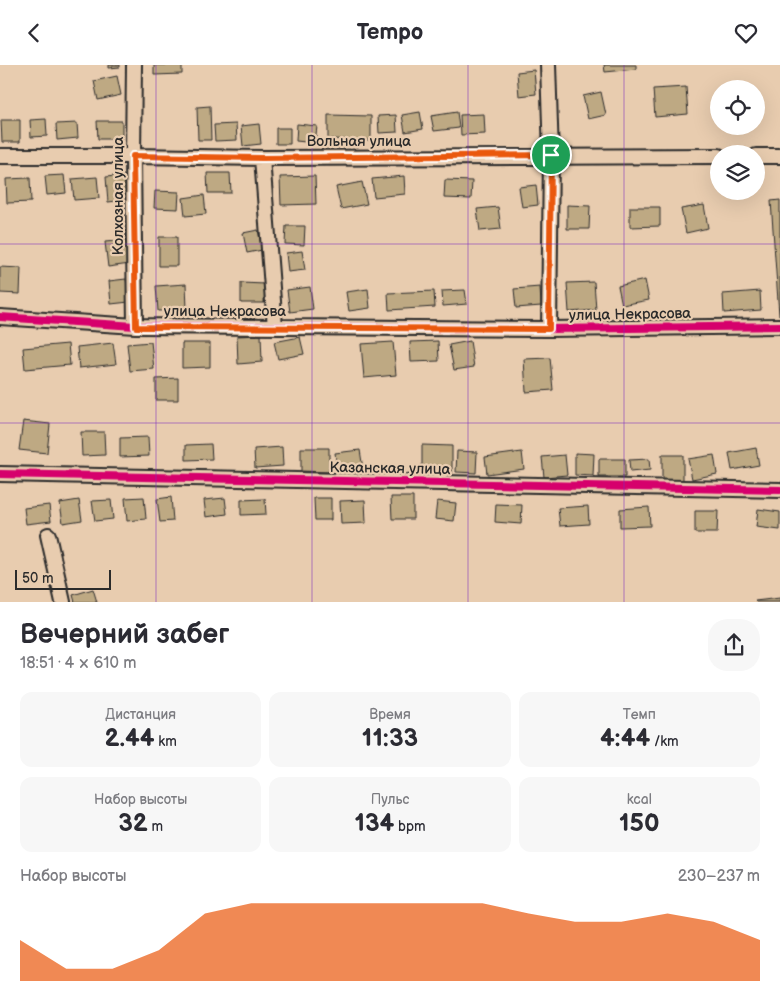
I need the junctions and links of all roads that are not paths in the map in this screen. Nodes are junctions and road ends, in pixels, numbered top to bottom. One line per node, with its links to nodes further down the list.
1 (134, 65): 4 (street, Колхозная улица)
2 (548, 65): 3 (street)
3 (551, 155): 5 (street, Вольная улица); 9 (street, Вольная улица); 14 (street)
4 (133, 156): 8 (street, Вольная улица); 9 (street, Вольная улица); 12 (street, Колхозная улица)
5 (710, 156)
6 (765, 156): 7 (street)
7 (780, 156)
8 (0, 157)
9 (262, 158): 13 (street)
10 (0, 317): 12 (street, улица Некрасова)
11 (780, 326): 14 (street, улица Некрасова)
12 (136, 327): 13 (street, улица Некрасова)
13 (275, 327): 14 (street, улица Некрасова)
14 (549, 329)
15 (0, 474): 16 (street, Казанская улица)
16 (780, 490)
17 (48, 535): 18 (street)
18 (63, 602)

